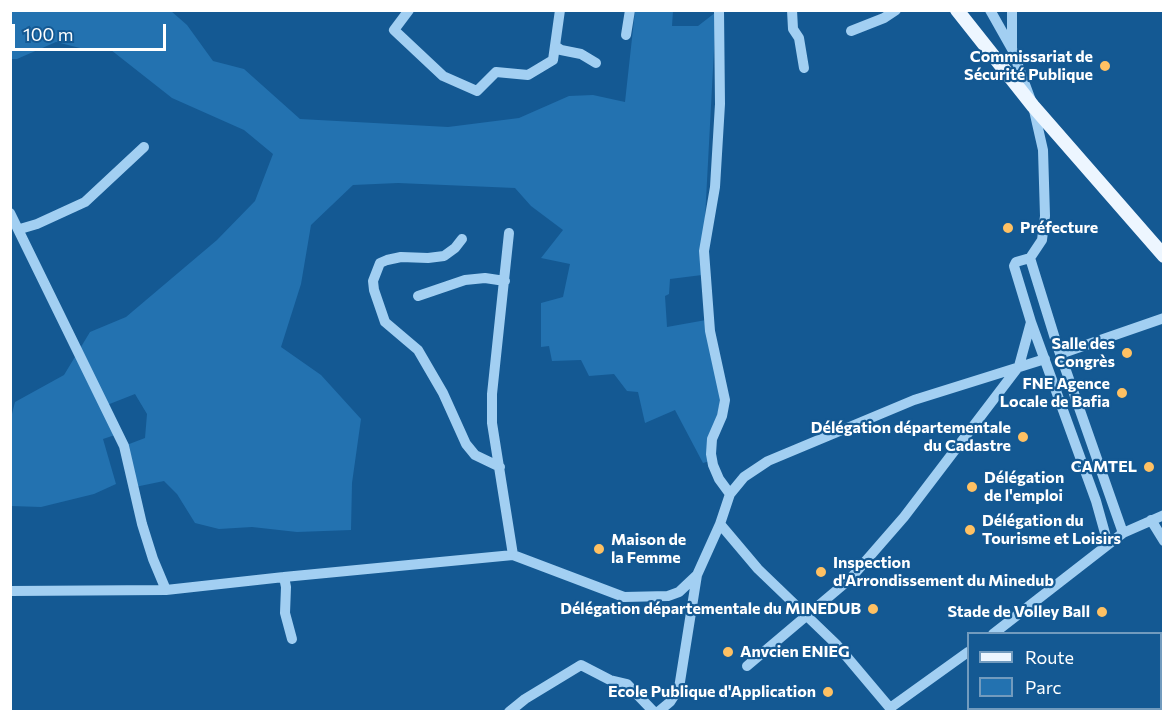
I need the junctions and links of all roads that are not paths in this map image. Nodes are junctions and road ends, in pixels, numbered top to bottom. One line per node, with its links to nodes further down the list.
1 (409, 10): 13 (street)
2 (560, 10): 13 (street)
3 (630, 10): 12 (street)
4 (719, 10): 33 (street)
5 (792, 10): 16 (street)
6 (896, 10): 11 (street)
7 (957, 10): 17 (main road)
8 (990, 10): 14 (street)
9 (1023, 10): 10 (street)
10 (1013, 16): 14 (street)
11 (851, 31)
12 (626, 35)
13 (555, 46): 15 (street)
14 (1012, 49): 17 (street)
15 (596, 63)
16 (804, 68)
17 (1033, 106): 23 (main road); 24 (street)
18 (144, 147): 20 (street)
19 (10, 213): 20 (street)
20 (20, 229): 43 (street)
21 (509, 233): 25 (street)
22 (462, 239): 32 (street)
23 (1164, 256)
24 (1030, 258): 28 (street); 29 (street)
25 (505, 281): 26 (street); 32 (street)
26 (418, 296)
27 (1164, 318): 29 (street)
28 (1031, 322): 30 (street); 31 (street)
29 (1059, 349): 30 (street); 37 (street)
30 (1043, 354): 31 (street); 39 (street)
31 (1019, 366): 33 (street); 45 (street)
32 (500, 467): 40 (street)
33 (730, 494): 36 (street)
34 (1164, 515): 35 (street)
35 (1151, 520): 37 (street); 38 (street)
36 (720, 524): 41 (street); 45 (street)
37 (1123, 533): 39 (street)
38 (1164, 541)
39 (1108, 544): 46 (street)
40 (513, 555): 41 (street); 42 (street)
41 (697, 575): 52 (street)
42 (284, 577): 43 (street); 47 (street)
43 (166, 590): 44 (street)
44 (10, 591)
45 (808, 616): 49 (street); 50 (street)
46 (994, 632)
47 (292, 639)
48 (967, 653): 50 (street)
49 (747, 666)
50 (890, 710)
51 (509, 711): 52 (street)
52 (656, 711)

